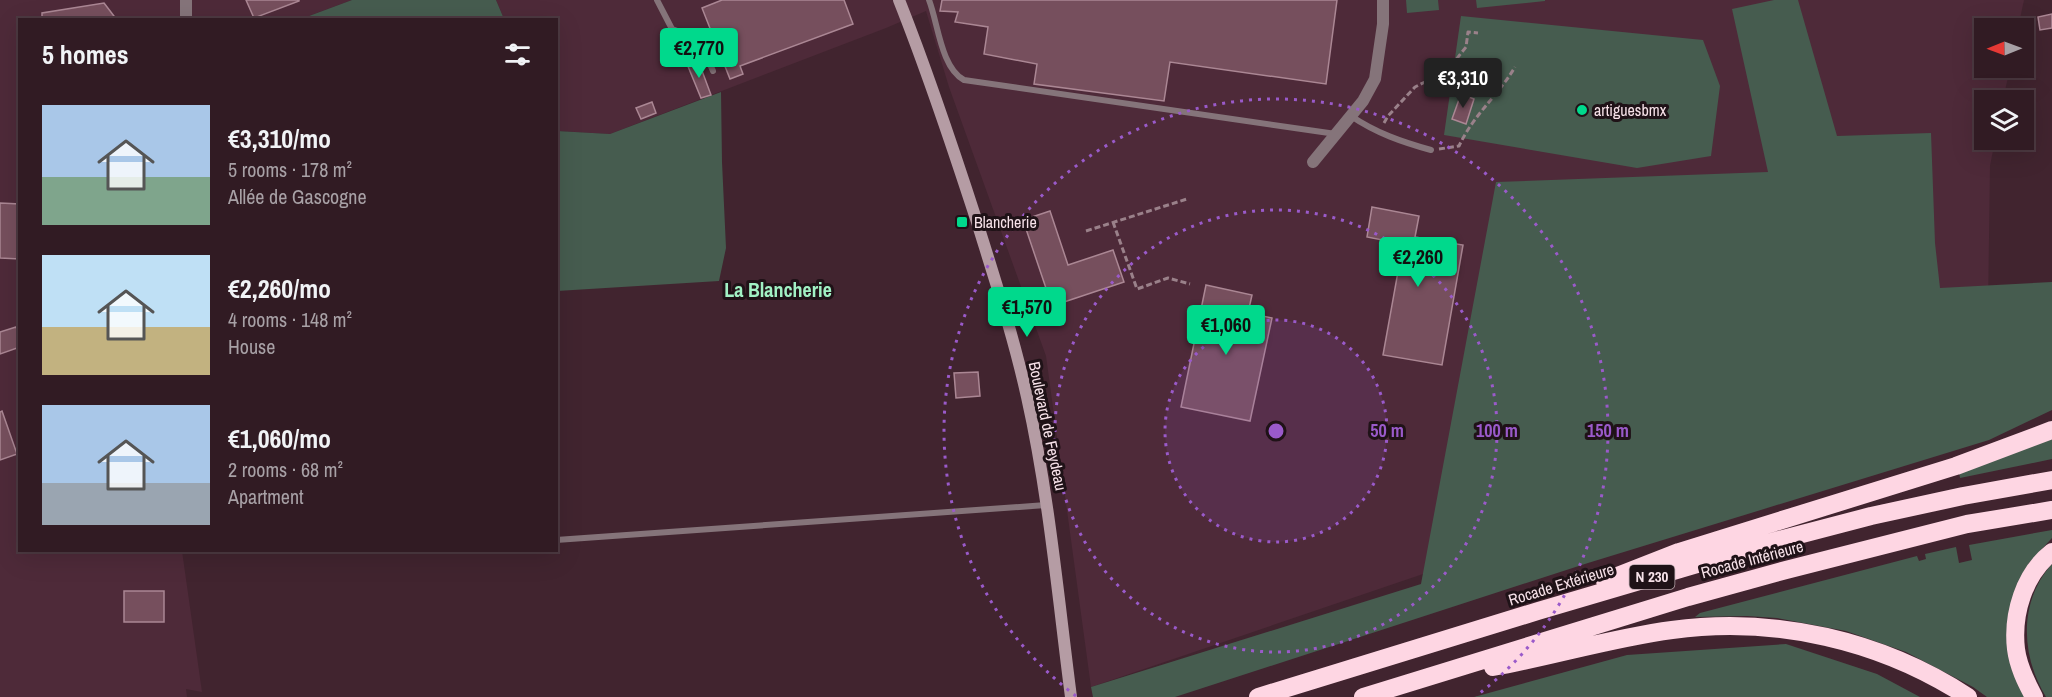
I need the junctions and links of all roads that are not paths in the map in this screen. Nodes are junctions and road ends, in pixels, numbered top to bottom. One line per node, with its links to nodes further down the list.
1 (186, 0): 6 (street)
2 (657, 0): 7 (lane)
3 (899, 0): 14 (main road, Boulevard de Feydeau)
4 (929, 0): 9 (lane)
5 (1383, 0): 8 (street)
6 (186, 18)
7 (712, 71)
8 (1351, 116): 9 (street); 10 (lane)
9 (1337, 134): 11 (street)
10 (1431, 150)
11 (1313, 162)
12 (2052, 430): 18 (highway)
13 (2052, 480): 18 (highway, Rocade Extérieure / N 230)
14 (1047, 505): 16 (lane); 20 (main road, Boulevard de Feydeau)
15 (2052, 510): 19 (highway, Rocade Intérieure / N 230)
16 (558, 540)
17 (2052, 552): 24 (highway)
18 (1538, 611): 21 (highway, Rocade Extérieure / N 230)
19 (1409, 683): 22 (highway, Rocade Intérieure / N 230); 23 (highway)
20 (1071, 697)
21 (1258, 697)
22 (1363, 697)
23 (1968, 697)
24 (2034, 697)

